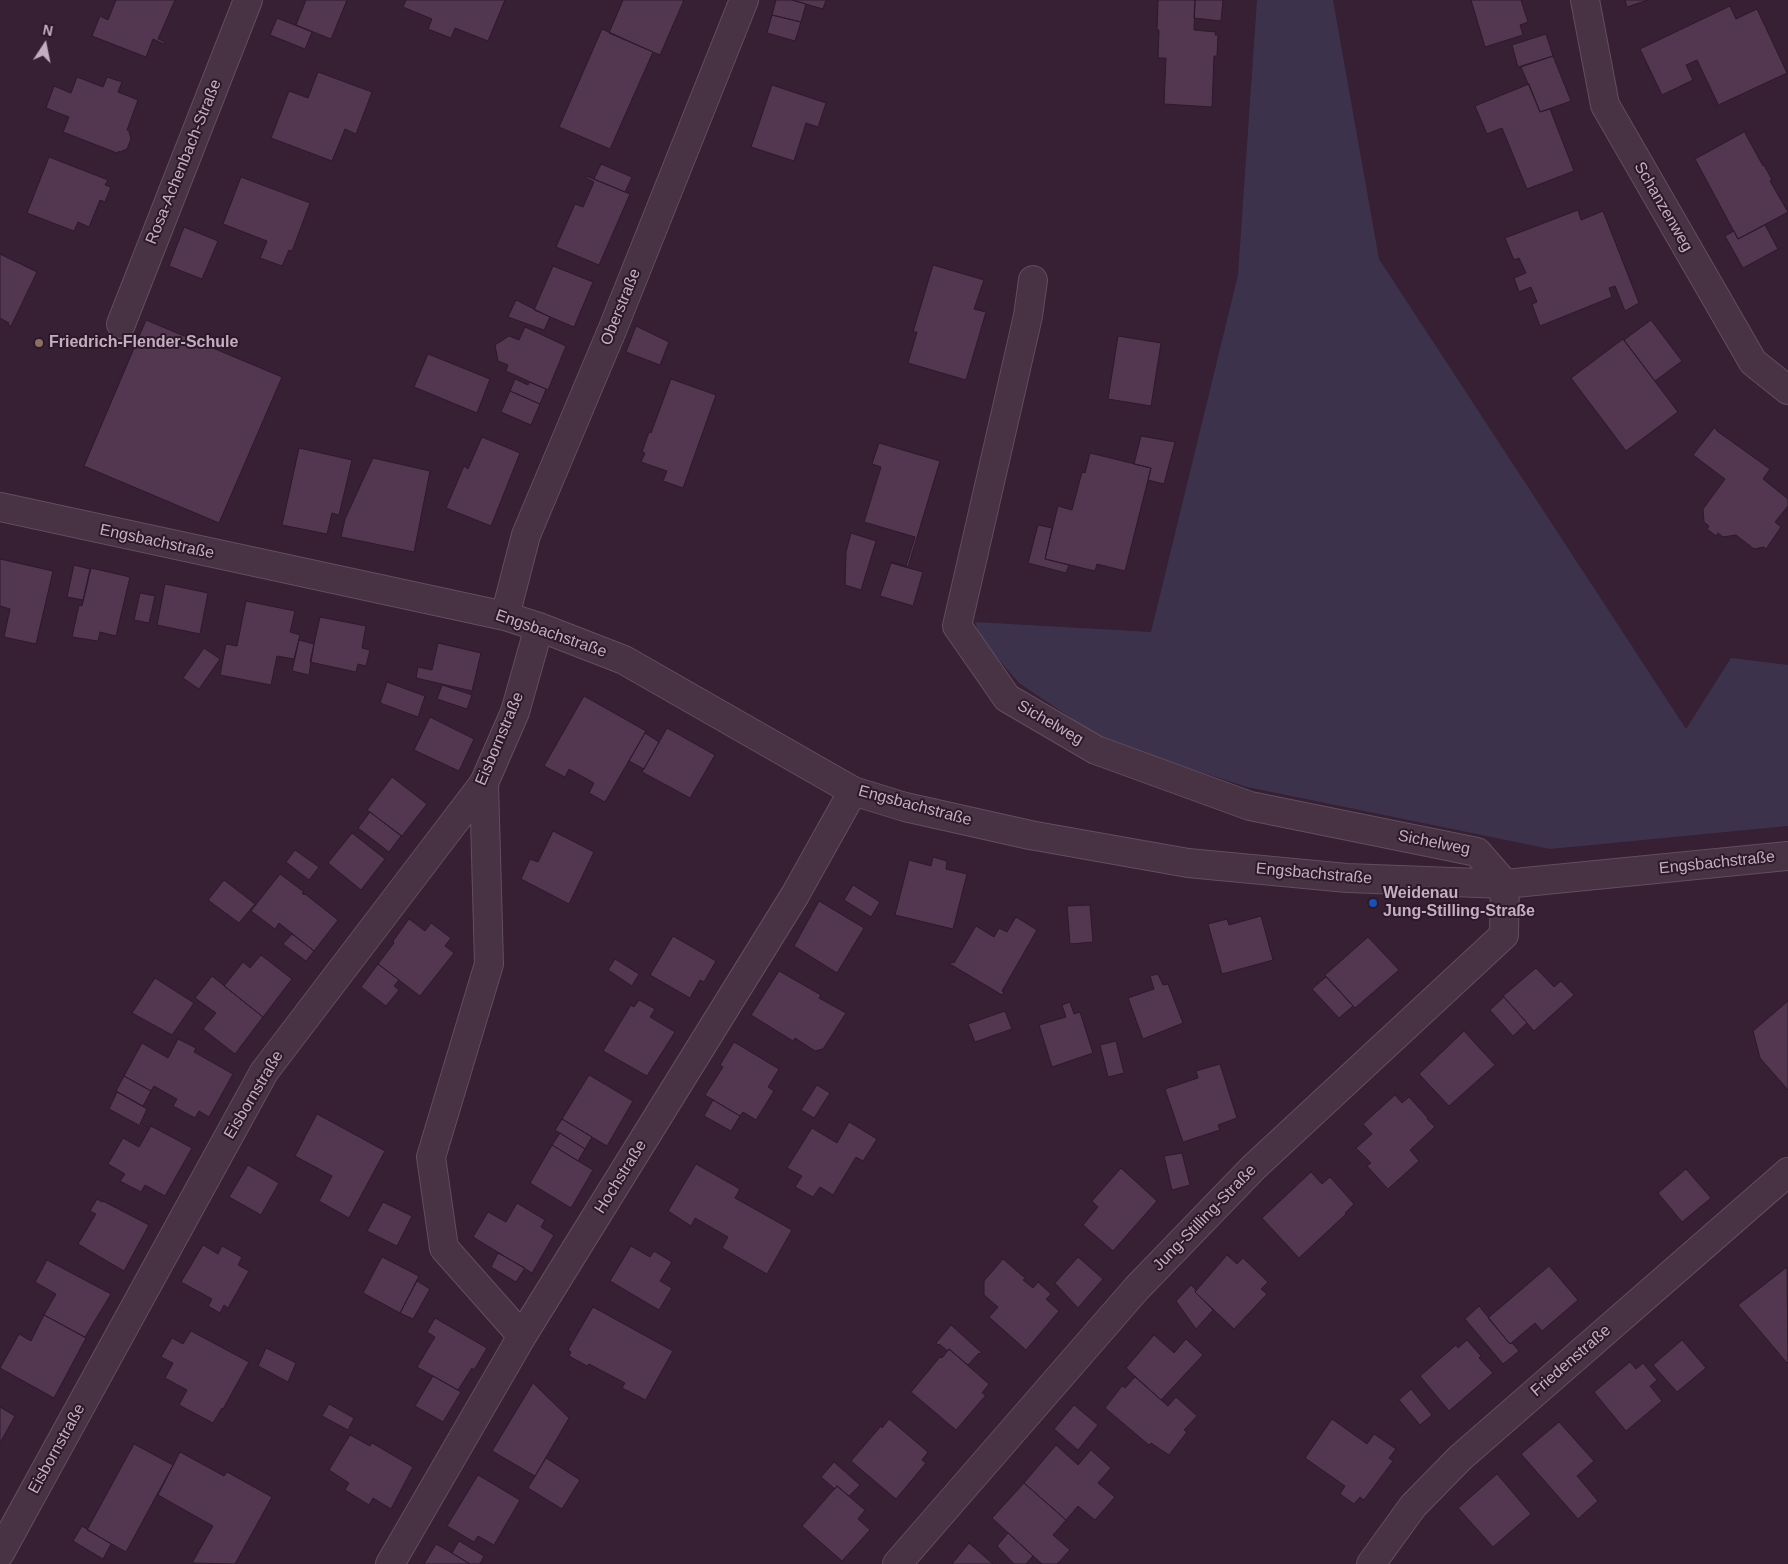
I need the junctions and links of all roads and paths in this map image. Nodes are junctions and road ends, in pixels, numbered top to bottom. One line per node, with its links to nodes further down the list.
1 (248, 0): 5 (street, Rosa-Achenbach-Straße)
2 (744, 0): 8 (street, Oberstraße)
3 (1585, 0): 6 (street, Schanzenweg)
4 (1033, 280): 13 (street, Sichelweg)
5 (121, 324)
6 (1788, 390)
7 (0, 508): 8 (street, Engsbachstraße)
8 (505, 616): 9 (street, Engsbachstraße)
9 (538, 627): 10 (street, Eisbornstraße); 11 (street, Engsbachstraße)
10 (484, 783): 15 (street); 16 (street, Eisbornstraße)
11 (853, 790): 13 (street, Engsbachstraße); 15 (street, Hochstraße)
12 (1788, 856): 13 (street, Engsbachstraße)
13 (1505, 884): 18 (street, Jung-Stilling-Straße)
14 (1788, 1172): 19 (street, Friedenstraße)
15 (522, 1336): 17 (street, Hochstraße)
16 (0, 1553)
17 (390, 1564)
18 (897, 1564)
19 (1371, 1564)

